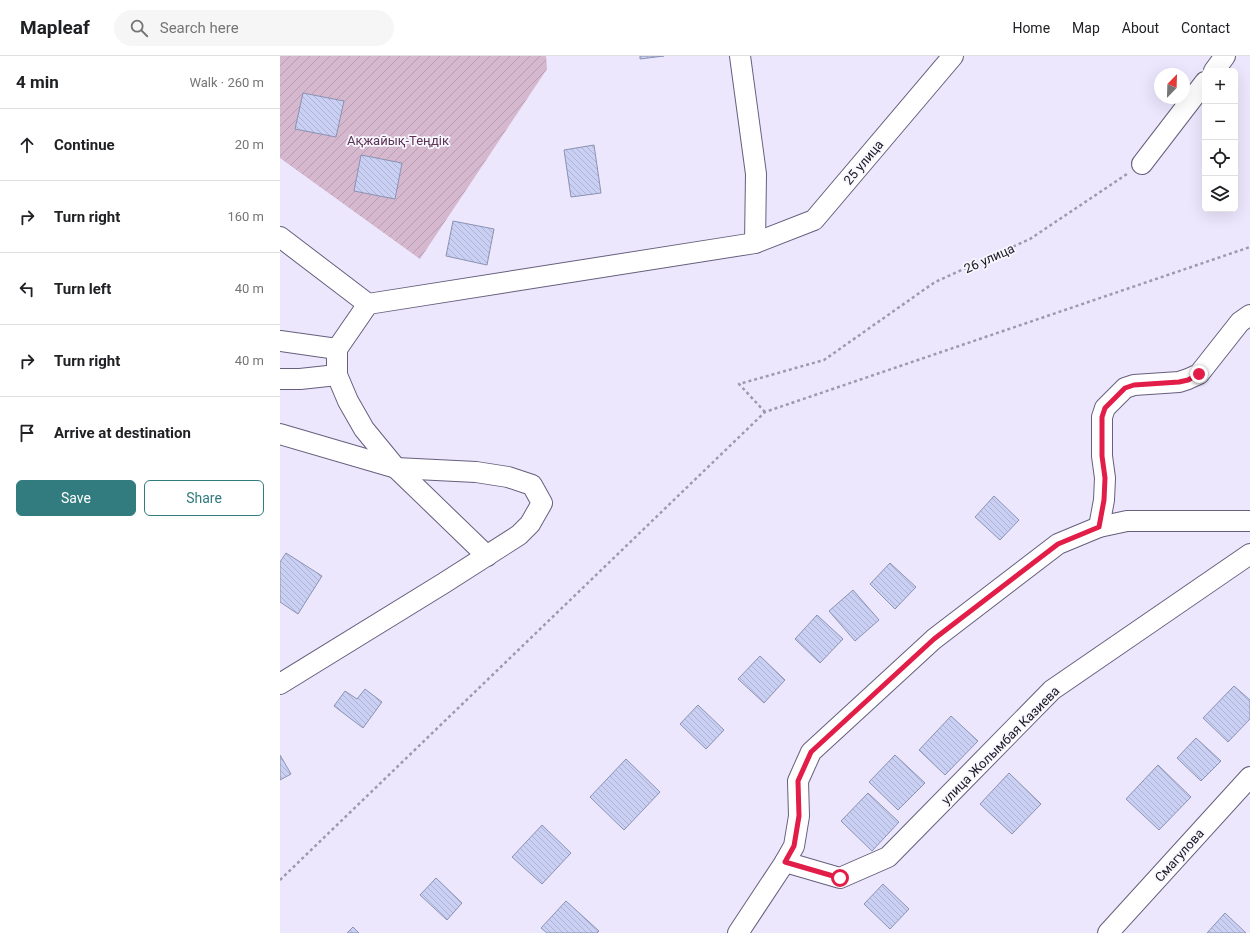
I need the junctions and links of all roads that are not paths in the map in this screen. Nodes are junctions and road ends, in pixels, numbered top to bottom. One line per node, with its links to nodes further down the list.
1 (740, 56): 8 (street)
2 (953, 56): 8 (street, 25 улица)
3 (1225, 56): 4 (street)
4 (1216, 68)
5 (1202, 86): 6 (street)
6 (1142, 164)
7 (280, 237): 9 (street)
8 (755, 243): 9 (street, 25 улица)
9 (368, 304): 12 (street)
10 (1250, 315): 18 (street)
11 (280, 341): 12 (street)
12 (337, 349): 13 (street)
13 (337, 375): 14 (street); 16 (street)
14 (280, 379)
15 (280, 434): 16 (street)
16 (396, 468): 20 (street); 20 (street)
17 (1250, 521): 18 (street)
18 (1099, 527): 23 (street)
19 (1250, 554): 23 (street, улица Жолымбая Казиева)
20 (487, 556): 21 (street)
21 (280, 684)
22 (1250, 777): 25 (street, Смагулова)
23 (785, 862): 24 (street)
24 (738, 933)
25 (1108, 933)

